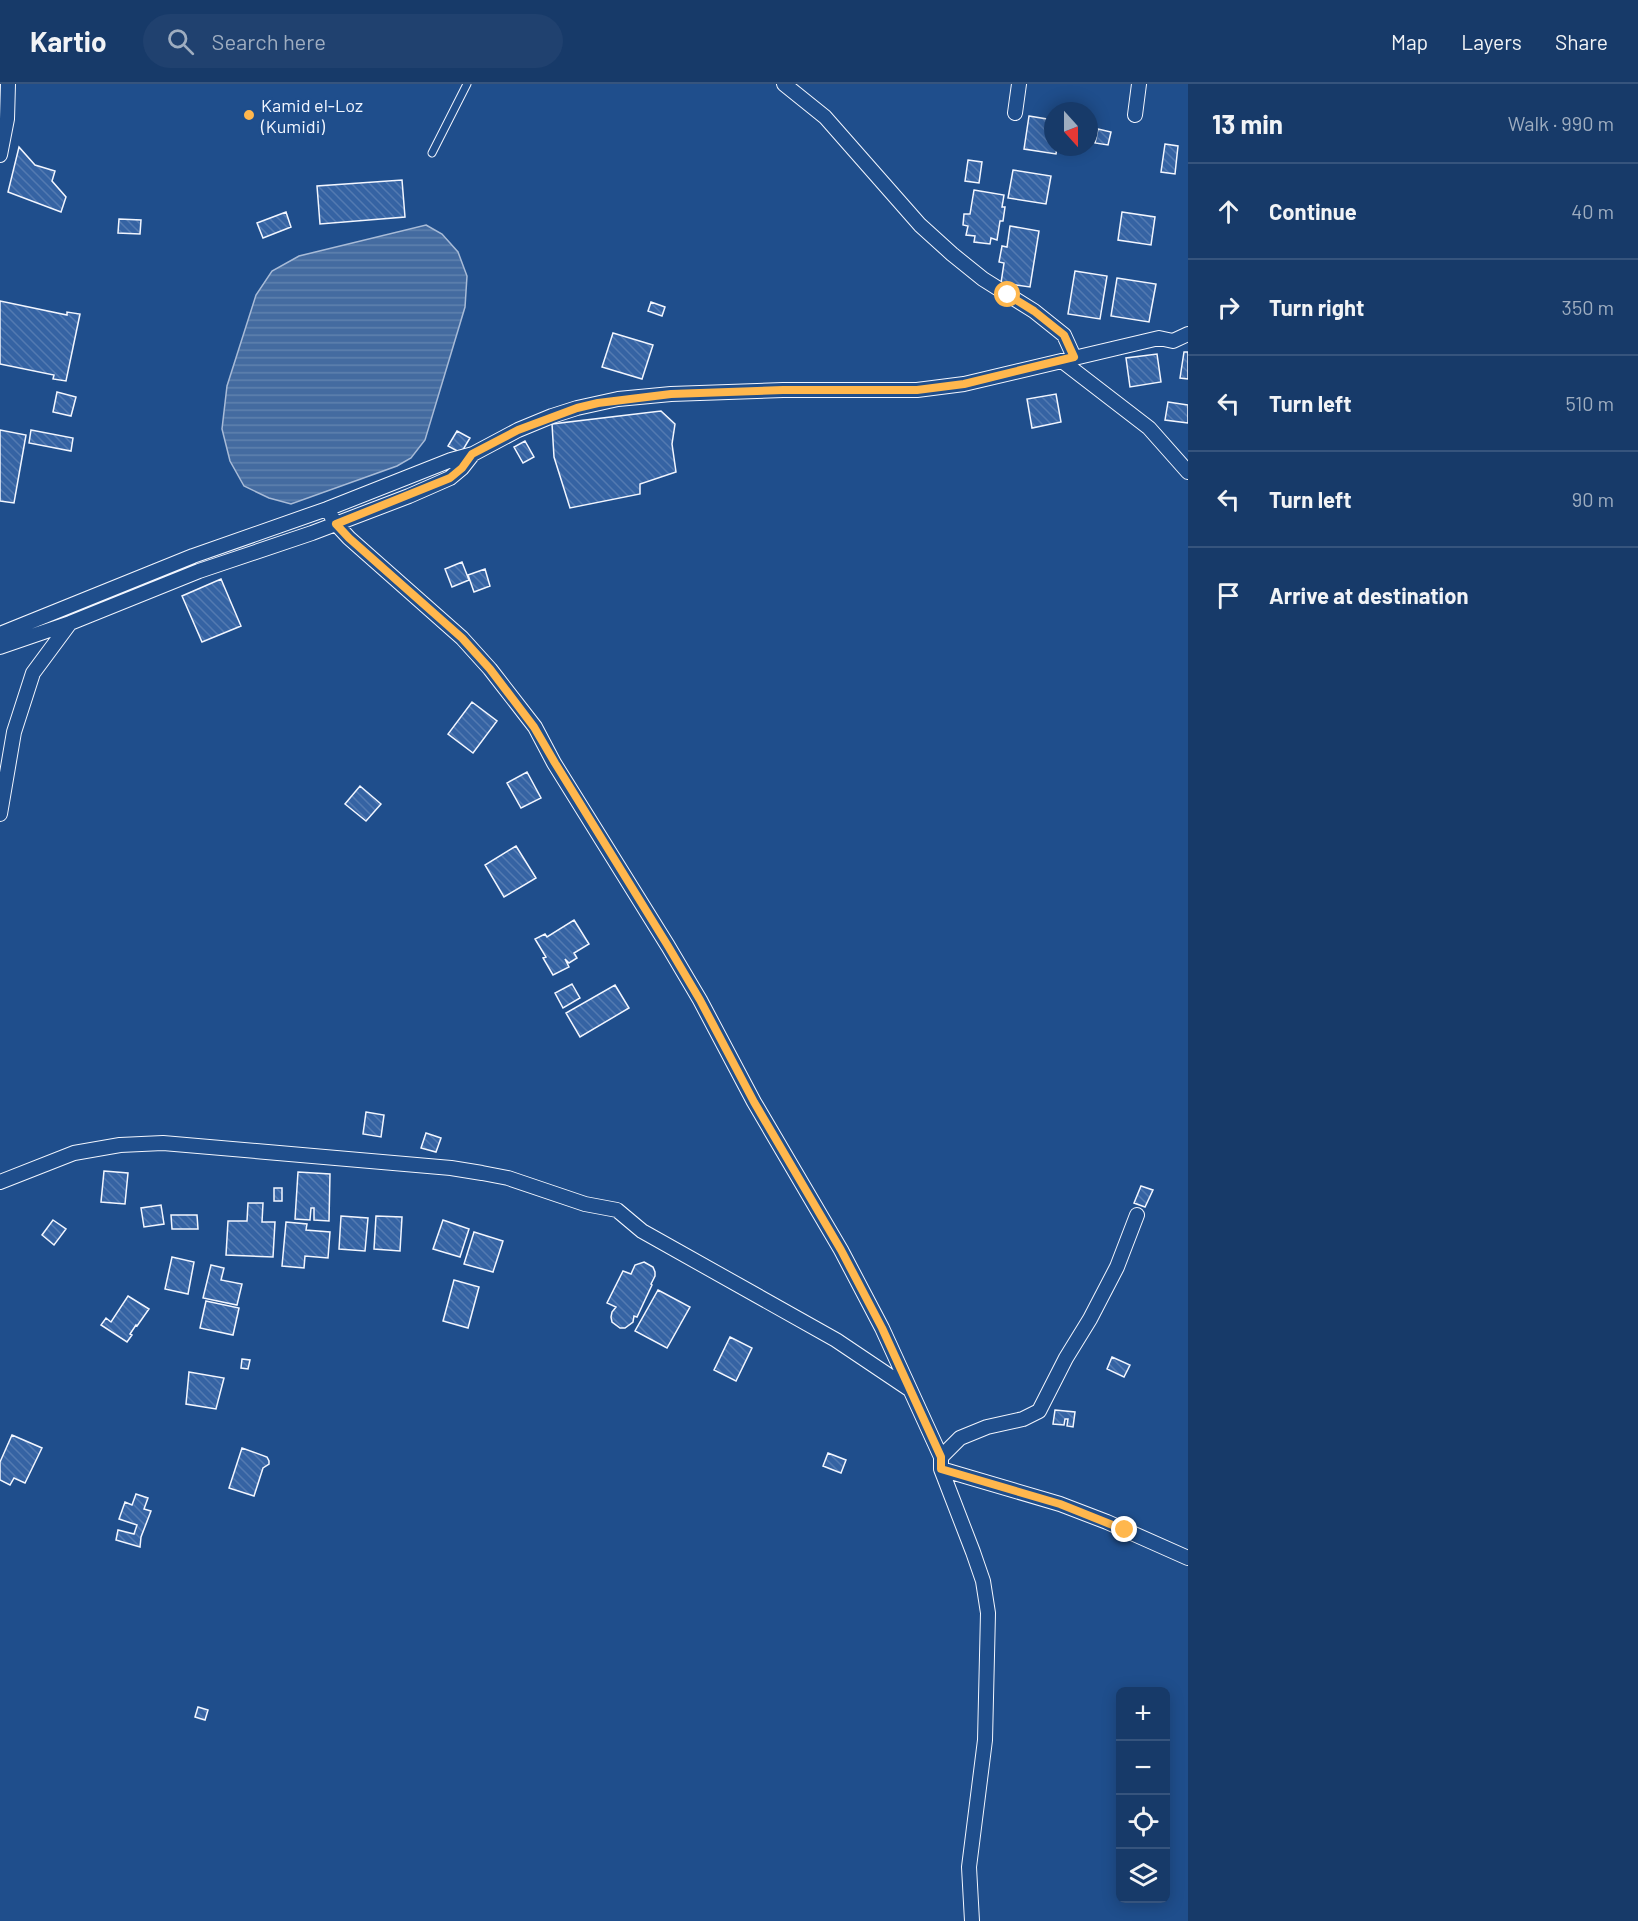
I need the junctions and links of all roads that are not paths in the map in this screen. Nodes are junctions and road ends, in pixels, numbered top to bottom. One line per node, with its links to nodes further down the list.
1 (467, 84): 8 (lane)
2 (784, 84): 13 (street)
3 (1019, 84): 6 (street)
4 (1139, 84): 7 (street)
5 (5, 92): 9 (street)
6 (1015, 112)
7 (1135, 115)
8 (432, 153)
9 (0, 155)
10 (1188, 334): 11 (street)
11 (1173, 341): 12 (street); 13 (street)
12 (1188, 341)
13 (1068, 359): 14 (street); 15 (street)
14 (472, 454): 16 (street); 17 (street)
15 (1188, 472)
16 (327, 509): 17 (street); 18 (street)
17 (336, 524): 19 (street); 26 (street)
18 (193, 556): 19 (street); 21 (street)
19 (199, 571): 20 (street)
20 (70, 623): 22 (street); 23 (street)
21 (0, 634)
22 (0, 647)
23 (0, 814)
24 (0, 1182): 26 (street)
25 (1137, 1215): 27 (street)
26 (911, 1390): 27 (street)
27 (941, 1463): 28 (street); 29 (street)
28 (1188, 1558)
29 (972, 1921)

